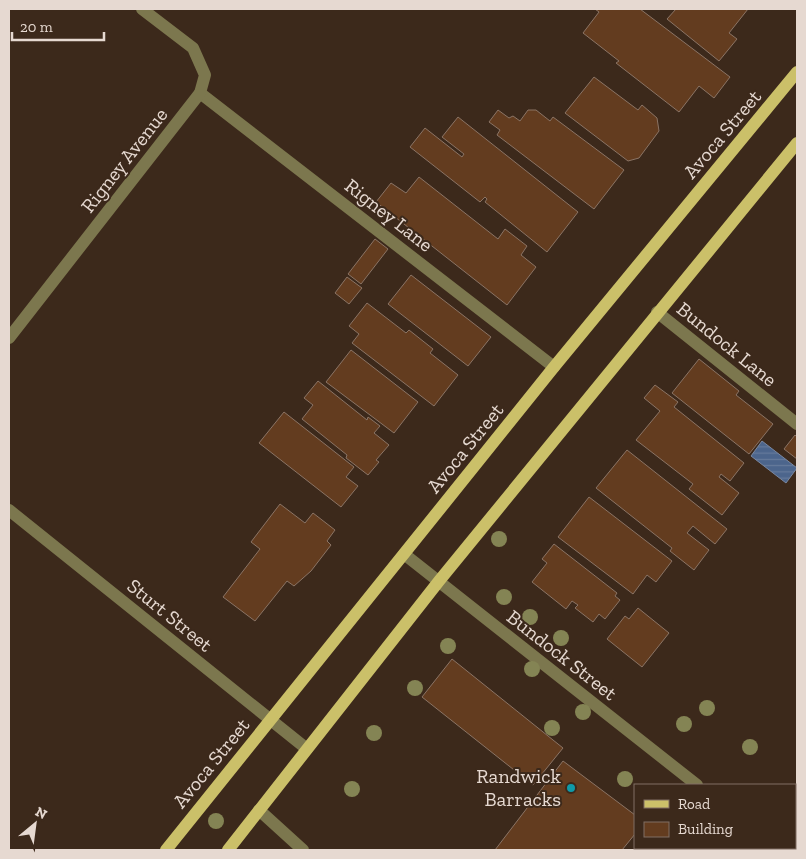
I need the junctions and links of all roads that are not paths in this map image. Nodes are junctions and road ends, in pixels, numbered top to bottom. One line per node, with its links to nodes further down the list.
1 (142, 9): 3 (street)
2 (797, 72): 7 (main road, Avoca Street)
3 (200, 93): 6 (street, Rigney Avenue); 7 (street, Rigney Lane)
4 (797, 143): 5 (main road)
5 (657, 312): 8 (street, Bundock Lane); 11 (main road)
6 (9, 338)
7 (554, 367): 10 (main road, Avoca Street)
8 (797, 424)
9 (9, 510): 12 (street, Sturt Street)
10 (404, 554): 11 (street, Bundock Street); 12 (main road, Avoca Street)
11 (439, 581): 13 (main road); 14 (street, Bundock Street)
12 (270, 720): 13 (street, Sturt Street); 16 (main road, Avoca Street)
13 (307, 749): 15 (main road)
14 (696, 784)
15 (259, 810): 17 (main road); 18 (street)
16 (166, 850)
17 (228, 850)
18 (303, 850)

